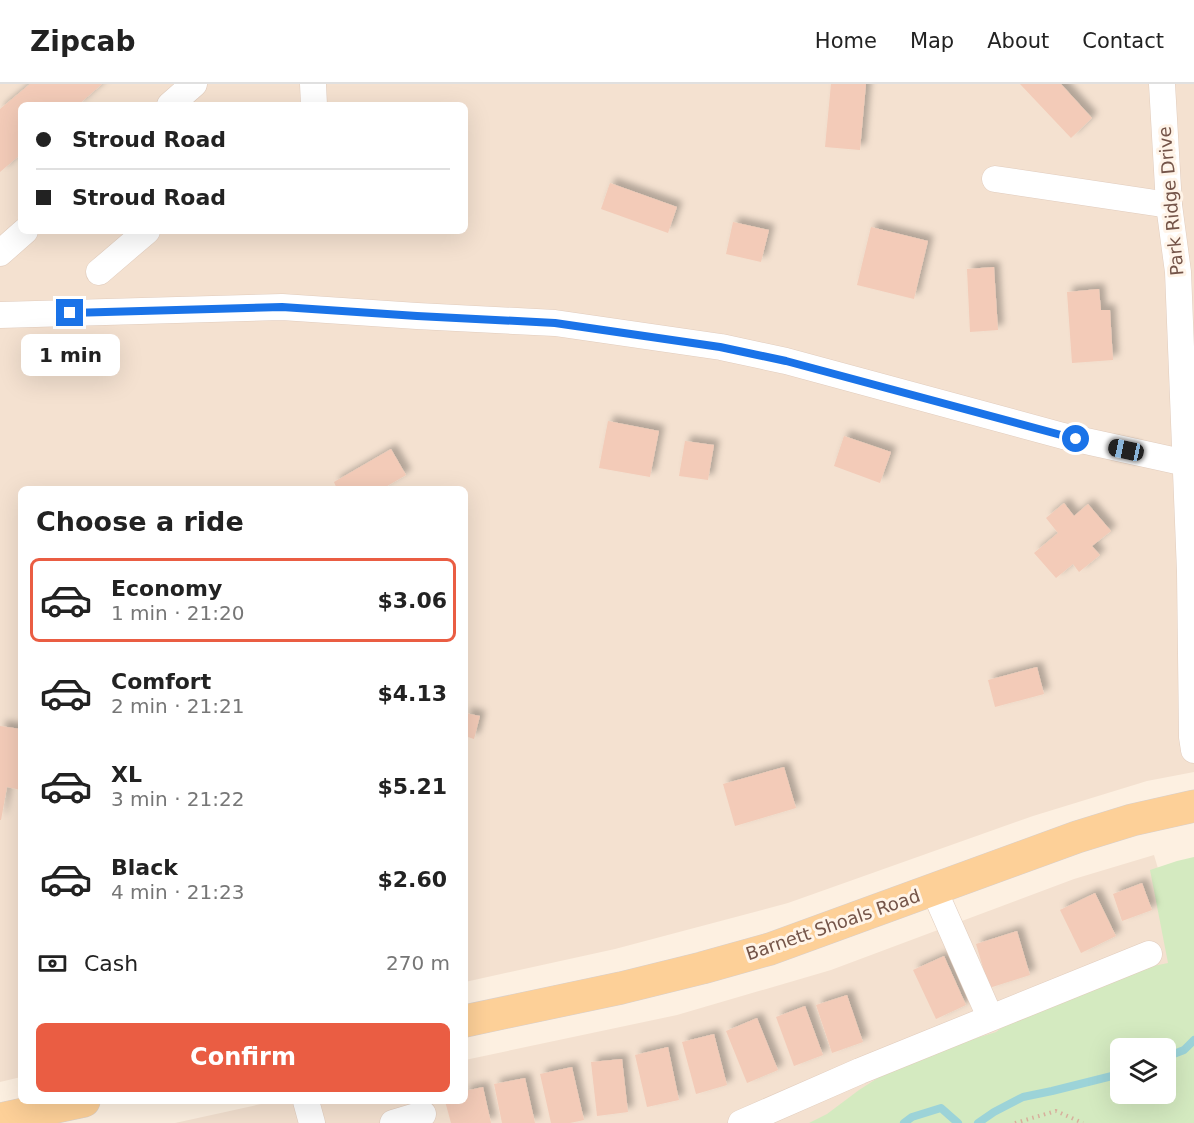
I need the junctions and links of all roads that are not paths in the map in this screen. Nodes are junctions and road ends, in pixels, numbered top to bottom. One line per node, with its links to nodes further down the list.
1 (195, 84): 4 (street)
2 (313, 84): 5 (street)
3 (1162, 84): 7 (street, Park Ridge Drive)
4 (174, 102)
5 (314, 102)
6 (995, 179): 7 (street)
7 (1168, 205): 13 (street, Park Ridge Drive)
8 (22, 234): 10 (street)
9 (143, 234): 11 (street)
10 (0, 253)
11 (99, 272)
12 (0, 315): 13 (street)
13 (1186, 463): 14 (street, Park Ridge Drive)
14 (1194, 750)
15 (1194, 806): 16 (main road, Barnett Shoals Road)
16 (934, 890): 18 (street); 19 (main road, Barnett Shoals Road)
17 (1149, 954): 18 (street)
18 (990, 1017): 26 (street)
19 (468, 1020)
20 (70, 1104): 23 (main road)
21 (307, 1104): 24 (street)
22 (423, 1114): 25 (street)
23 (0, 1119)
24 (312, 1123)
25 (393, 1123)
26 (741, 1123)

